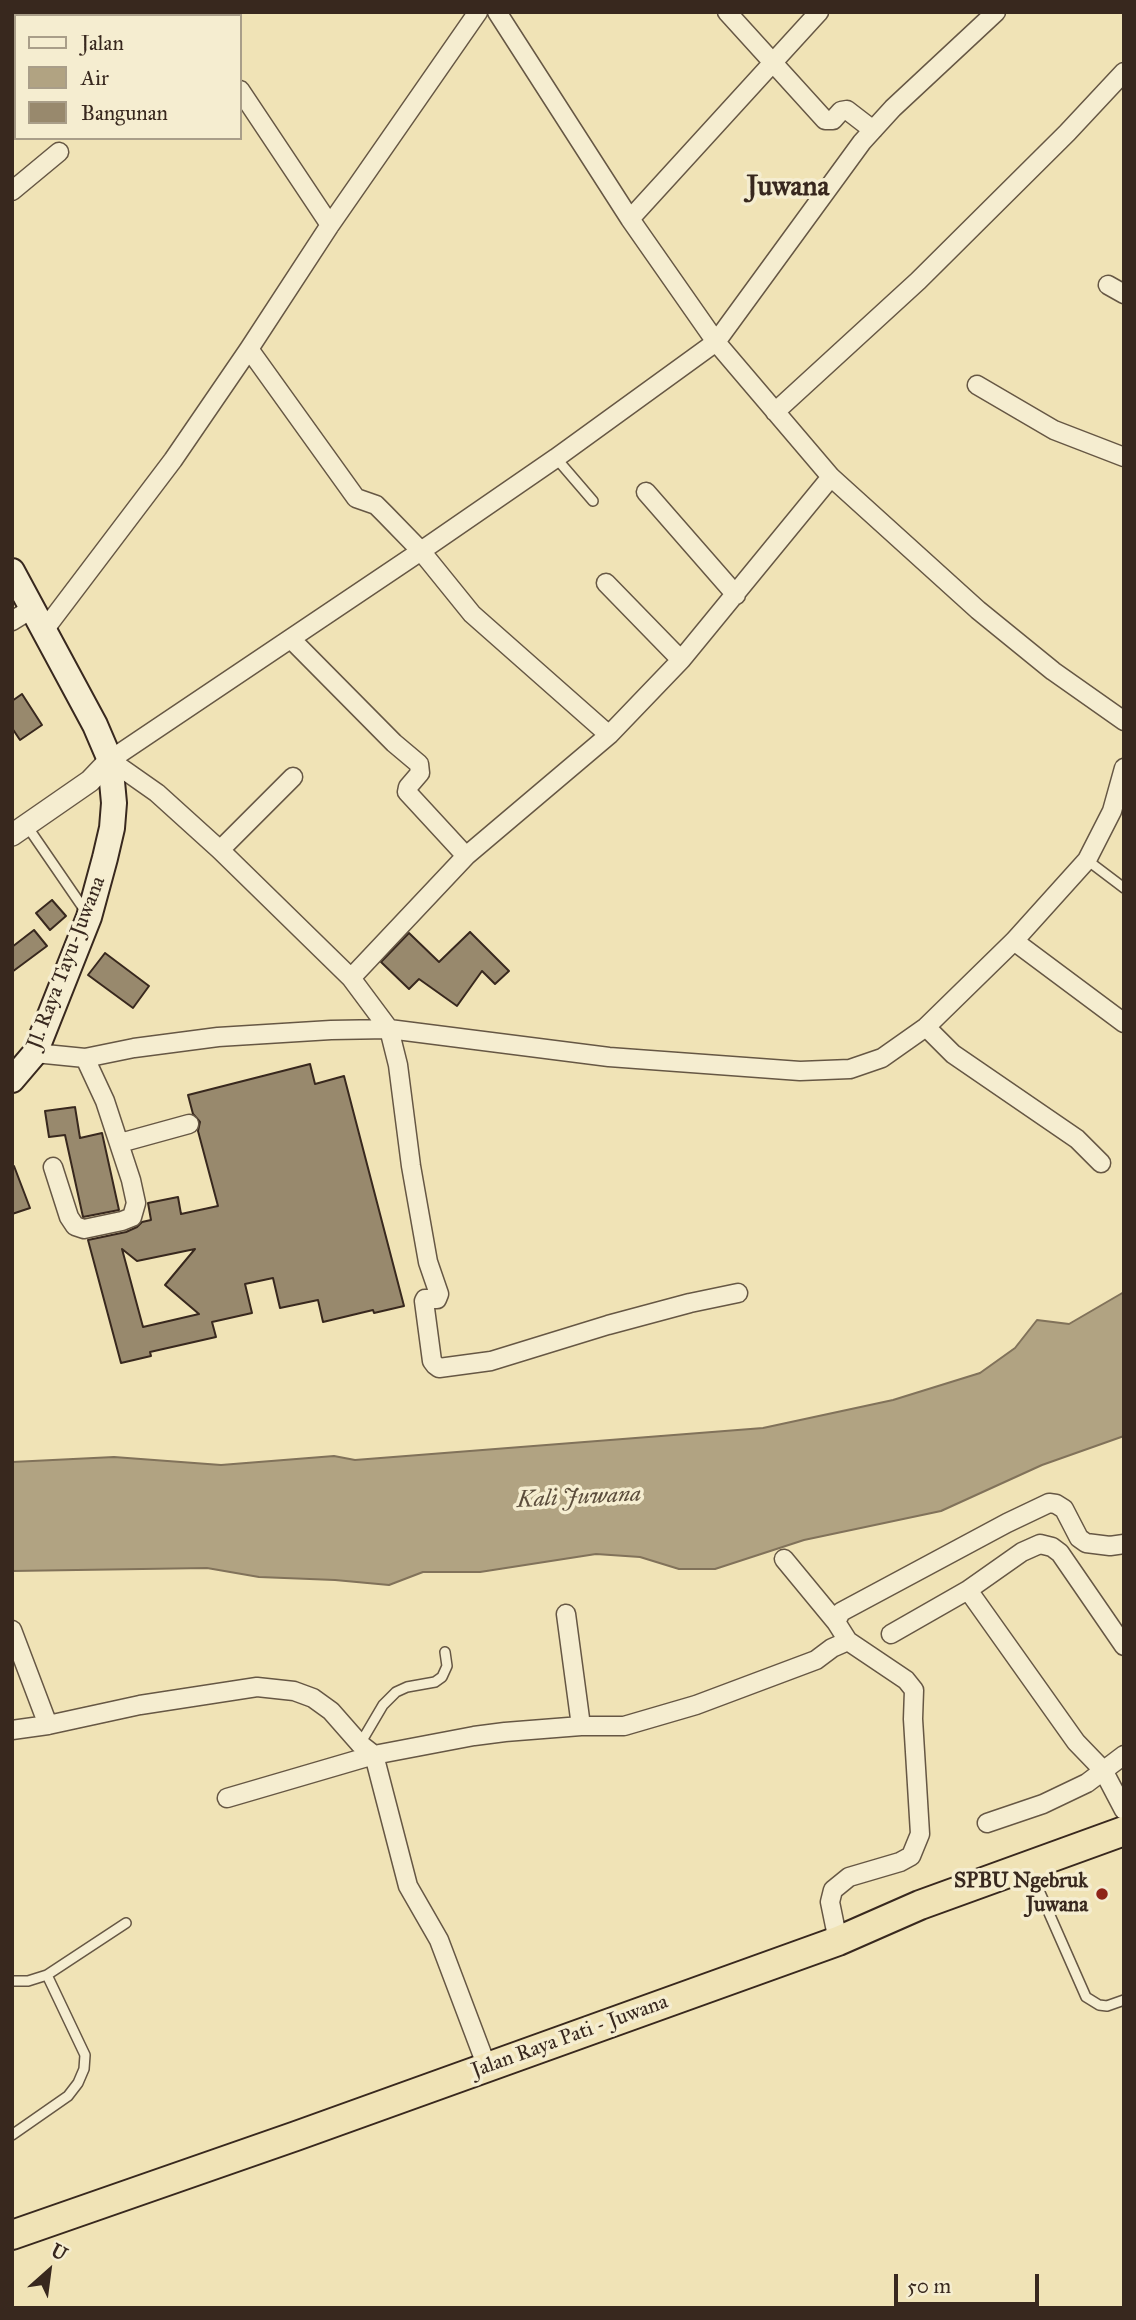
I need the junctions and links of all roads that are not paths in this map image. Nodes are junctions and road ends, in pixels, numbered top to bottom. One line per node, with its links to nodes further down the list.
1 (478, 12): 13 (street)
2 (497, 12): 12 (street)
3 (727, 12): 6 (street)
4 (819, 12): 6 (street)
5 (996, 12): 9 (street)
6 (772, 64): 9 (street); 12 (street)
7 (1124, 72): 17 (street)
8 (242, 93): 13 (street)
9 (873, 130): 14 (street)
10 (60, 152): 11 (street)
11 (12, 191)
12 (630, 219): 14 (street)
13 (330, 225): 15 (street)
14 (716, 342): 17 (street); 18 (street)
15 (249, 349): 23 (street); 27 (street)
16 (977, 385): 19 (street)
17 (775, 412): 20 (street)
18 (556, 457): 22 (lane); 23 (street)
19 (1124, 457)
20 (831, 477): 26 (street); 30 (street)
21 (646, 492): 26 (street)
22 (593, 500)
23 (421, 551): 28 (street); 31 (street)
24 (12, 571): 27 (main road, Jl. Raya Tayu-Juwana)
25 (606, 583): 29 (street)
26 (736, 595): 29 (street)
27 (30, 619): 32 (main road, Jl. Raya Tayu-Juwana)
28 (291, 639): 32 (street); 37 (street)
29 (681, 660): 31 (street)
30 (1124, 721)
31 (609, 735): 37 (street)
32 (110, 760): 35 (street); 36 (street); 40 (main road, Jl. Raya Tayu-Juwana)
33 (1124, 768): 38 (street)
34 (293, 777): 36 (street)
35 (19, 830): 40 (lane)
36 (220, 850): 42 (street)
37 (466, 856): 42 (street)
38 (1087, 860): 39 (lane); 41 (street)
39 (1124, 888)
40 (89, 917): 46 (main road, Jl. Raya Tayu-Juwana)
41 (1014, 941): 43 (street); 44 (street)
42 (351, 978): 45 (street)
43 (1124, 1023)
44 (926, 1027): 45 (street); 51 (street)
45 (389, 1029): 47 (street); 53 (street)
46 (35, 1053): 47 (street); 48 (main road, Jl. Raya Tayu-Juwana)
47 (85, 1058): 50 (street)
48 (12, 1080)
49 (189, 1124): 50 (street)
50 (120, 1143): 52 (street)
51 (1101, 1163)
52 (53, 1167)
53 (738, 1293)
54 (1124, 1544): 58 (street)
55 (784, 1559): 58 (street)
56 (968, 1590): 60 (street); 62 (street); 69 (street)
57 (566, 1614): 65 (street)
58 (836, 1622): 61 (street)
59 (12, 1630): 64 (street)
60 (891, 1634)
61 (848, 1641): 65 (street); 76 (street)
62 (1124, 1646)
63 (445, 1652): 67 (lane)
64 (48, 1725): 66 (street); 67 (street)
65 (581, 1726): 67 (street)
66 (12, 1730)
67 (367, 1749): 70 (street); 80 (street)
68 (1124, 1755): 69 (street)
69 (1103, 1770): 71 (street); 72 (street)
70 (227, 1798)
71 (1124, 1810)
72 (987, 1823)
73 (1124, 1831): 74 (highway, Jalan Raya Pati - Juwana)
74 (1028, 1866): 76 (highway, Jalan Raya Pati - Juwana); 79 (lane)
75 (126, 1923): 77 (lane)
76 (838, 1941): 80 (highway, Jalan Raya Pati - Juwana)
77 (47, 1975): 78 (lane); 81 (lane)
78 (12, 1981)
79 (1124, 2000)
80 (487, 2067): 82 (highway, Jalan Raya Pati - Juwana)
81 (12, 2136)
82 (12, 2235)

